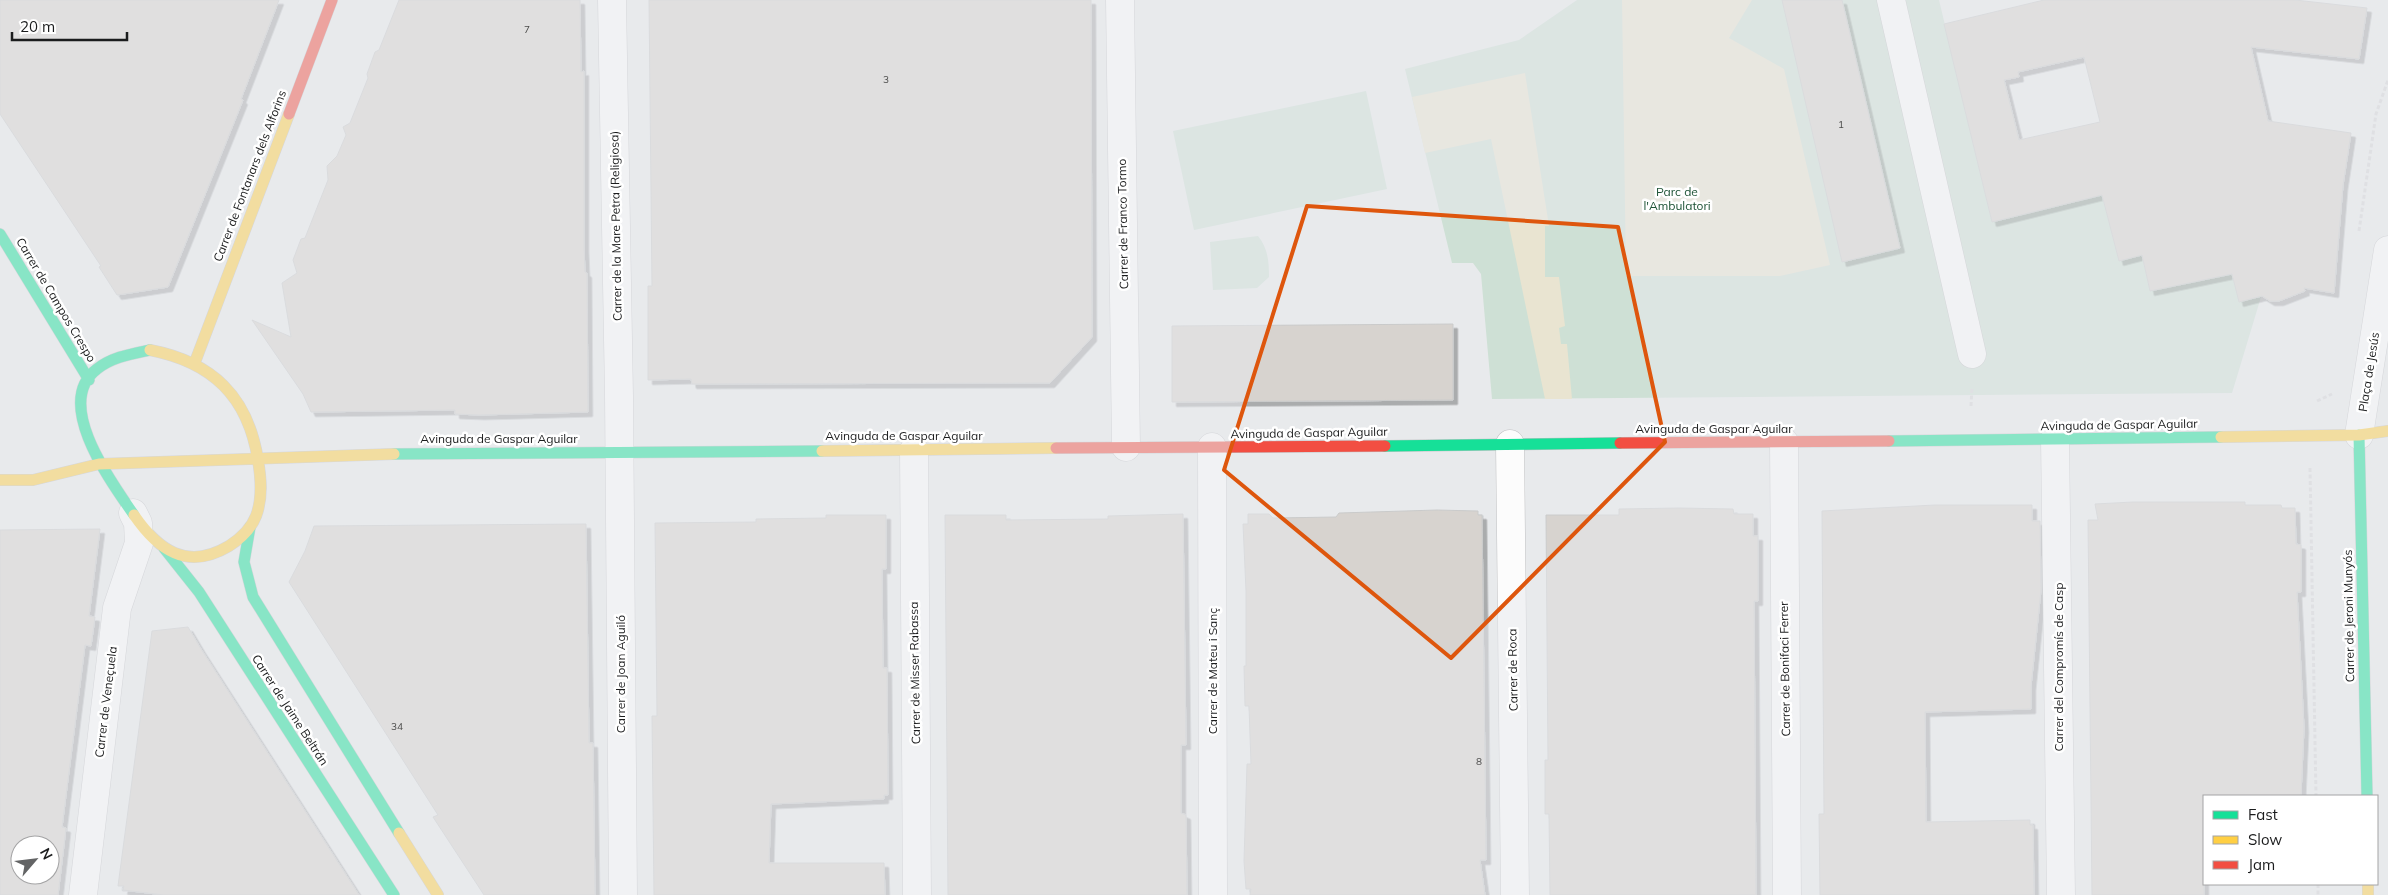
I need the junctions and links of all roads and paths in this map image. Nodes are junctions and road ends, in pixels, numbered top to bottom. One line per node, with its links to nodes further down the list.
1 (332, 0): 8 (main road, Carrer de Fontanars dels Alforins)
2 (612, 0): 18 (street, Carrer de la Mare Petra (Religiosa))
3 (1120, 0): 15 (street, Carrer de Franco Tormo)
4 (1891, 0): 7 (street)
5 (0, 234): 9 (main road, Carrer de Campos Crespo)
6 (2388, 250): 11 (street, Plaça de Jesús)
7 (1972, 354)
8 (195, 362): 9 (main road); 19 (main road)
9 (89, 380): 20 (main road)
10 (2388, 431): 11 (main road)
11 (2359, 435): 12 (main road, Avinguda de Gaspar Aguilar); 27 (main road, Carrer de Jeroni Munyós)
12 (2055, 439): 13 (main road, Avinguda de Gaspar Aguilar); 36 (street, Carrer del Compromís de Casp)
13 (1784, 442): 14 (main road, Avinguda de Gaspar Aguilar); 35 (street, Carrer de Bonifaci Ferrer)
14 (1510, 444): 16 (main road, Avinguda de Gaspar Aguilar); 34 (street, Carrer de Roca)
15 (1126, 447): 16 (main road, Avinguda de Gaspar Aguilar); 17 (main road, Avinguda de Gaspar Aguilar)
16 (1212, 447): 33 (street, Carrer de Mateu i Sanç)
17 (914, 450): 18 (main road, Avinguda de Gaspar Aguilar); 32 (street, Carrer de Misser Rabassa)
18 (619, 452): 19 (main road, Avinguda de Gaspar Aguilar); 31 (street, Carrer de Joan Aguiló)
19 (259, 460): 20 (main road, Avinguda de Gaspar Aguilar); 24 (main road)
20 (99, 464): 22 (main road, Avinguda de Gaspar Aguilar); 23 (main road)
21 (2310, 466): 26 (path)
22 (0, 480)
23 (133, 513): 25 (main road); 28 (street, Carrer de Veneçuela)
24 (250, 527): 25 (main road); 30 (main road)
25 (159, 543): 29 (main road, Carrer de Jaime Beltrán)
26 (2316, 795)
27 (2366, 795)
28 (83, 895)
29 (394, 895)
30 (438, 895)
31 (623, 895)
32 (917, 895)
33 (1213, 895)
34 (1515, 895)
35 (1787, 895)
36 (2061, 895)

